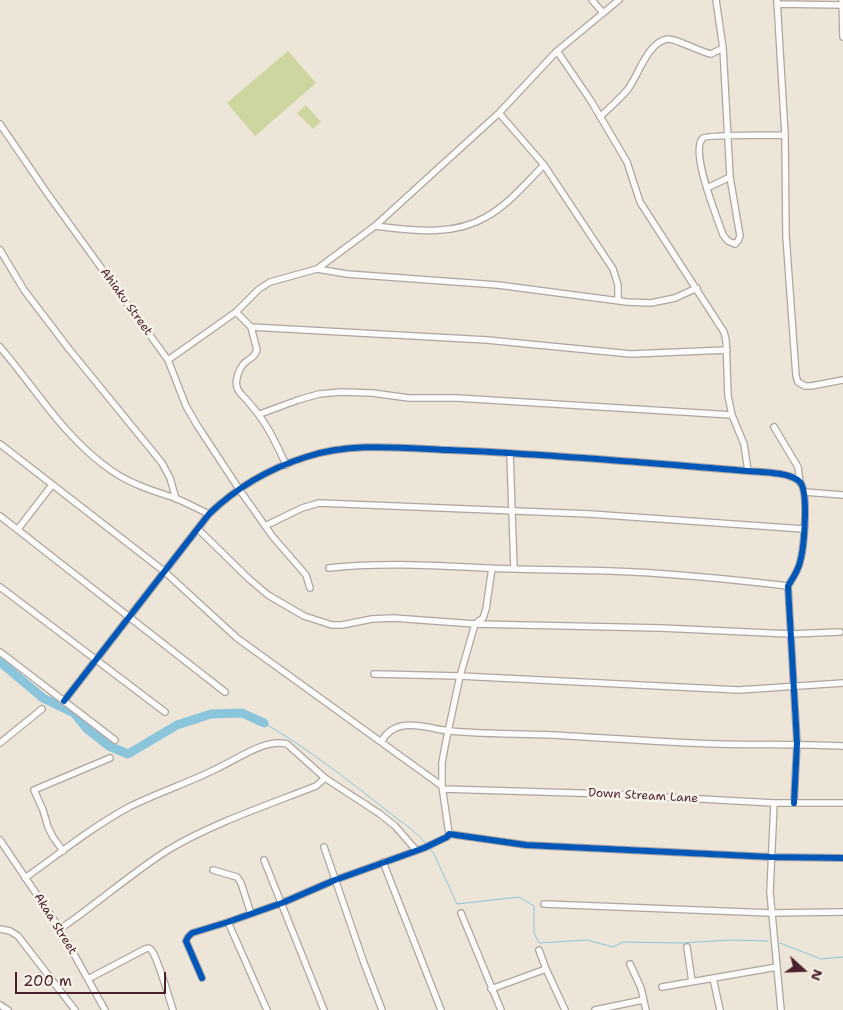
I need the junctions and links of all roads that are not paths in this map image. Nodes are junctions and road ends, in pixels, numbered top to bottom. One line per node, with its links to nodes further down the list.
1 (592, 0): 6 (street)
2 (619, 0): 6 (street)
3 (716, 0): 8 (street)
4 (777, 2): 5 (street); 13 (street)
5 (842, 3): 7 (street)
6 (603, 13): 9 (street)
7 (843, 37)
8 (723, 48): 11 (street); 14 (street)
9 (557, 51): 10 (street); 11 (street)
10 (499, 113): 15 (street); 18 (street)
11 (600, 116): 21 (street)
12 (0, 124): 27 (street, Ahiaku Street)
13 (785, 134): 14 (street); 28 (street)
14 (728, 137): 16 (street); 17 (street)
15 (544, 165): 18 (street); 22 (street)
16 (730, 177): 17 (street); 17 (street)
17 (707, 188)
18 (375, 226): 20 (street)
19 (0, 250): 41 (street)
20 (316, 269): 22 (street); 23 (street)
21 (697, 288): 22 (street); 26 (street)
22 (618, 300)
23 (236, 312): 24 (street); 27 (street)
24 (251, 326): 26 (street); 29 (street)
25 (0, 347): 41 (street)
26 (727, 350): 30 (street)
27 (168, 360): 38 (street, Ahiaku Street)
28 (843, 380)
29 (260, 414): 30 (street); 34 (street)
30 (732, 415): 35 (street)
31 (774, 427): 36 (street)
32 (0, 444): 37 (street)
33 (510, 452): 34 (street); 35 (street); 42 (street)
34 (286, 465): 38 (street)
35 (748, 470): 36 (street)
36 (800, 482): 39 (street)
37 (52, 485): 47 (street); 52 (street)
38 (239, 489): 43 (street); 45 (street, Ahiaku Street)
39 (805, 492): 40 (street); 48 (street)
40 (843, 494)
41 (176, 499): 43 (street)
42 (512, 510): 45 (street); 48 (street); 51 (street)
43 (210, 514): 46 (street)
44 (0, 516): 47 (street)
45 (265, 526): 55 (street, Ahiaku Street)
46 (198, 528): 52 (street); 57 (street)
47 (18, 529): 56 (street)
48 (804, 529): 53 (street)
49 (329, 568): 50 (street)
50 (492, 568): 51 (street); 57 (street)
51 (514, 569): 53 (street)
52 (164, 572): 56 (street); 72 (street)
53 (788, 586): 59 (street)
54 (0, 587): 61 (street)
55 (310, 588)
56 (130, 618): 61 (street); 66 (street)
57 (475, 624): 59 (street); 63 (street)
58 (840, 632): 59 (street)
59 (790, 634): 65 (street)
60 (0, 652): 67 (street)
61 (96, 661): 67 (street); 69 (street)
62 (374, 674): 63 (street)
63 (460, 676): 65 (street); 70 (street)
64 (843, 684): 65 (street)
65 (794, 688): 74 (street)
66 (225, 692)
67 (64, 701): 71 (street)
68 (42, 709): 73 (street)
69 (165, 712)
70 (448, 731): 72 (street); 74 (street); 78 (street)
71 (115, 740)
72 (381, 742): 78 (street)
73 (0, 743)
74 (797, 744): 75 (street); 80 (street)
75 (843, 746)
76 (110, 758): 86 (street)
77 (325, 778): 85 (street); 86 (street); 102 (street)
78 (442, 788): 79 (street, Down Stream Lane); 82 (street)
79 (774, 803): 80 (street, Down Stream Lane); 87 (street)
80 (794, 803): 81 (street, Down Stream Lane)
81 (843, 803)
82 (449, 834): 85 (street); 87 (street)
83 (0, 840): 92 (street, Akaa Street)
84 (324, 847): 93 (street)
85 (416, 850): 90 (street)
86 (63, 851): 92 (street)
87 (771, 857): 88 (street); 98 (street)
88 (843, 858)
89 (264, 860): 94 (street)
90 (383, 862): 93 (street); 123 (street)
91 (213, 870): 99 (street)
92 (25, 878): 102 (street, Akaa Street)
93 (335, 880): 94 (street); 122 (street)
94 (282, 903): 99 (street); 121 (street)
95 (544, 904): 98 (street)
96 (843, 912): 98 (street)
97 (461, 913): 113 (street)
98 (771, 913): 106 (street)
99 (251, 914): 100 (street)
100 (228, 922): 108 (street); 120 (street)
101 (0, 929): 118 (street)
102 (60, 929): 110 (street, Akaa Street)
103 (687, 947): 111 (street)
104 (539, 950): 107 (street)
105 (630, 964): 114 (street)
106 (777, 967): 109 (street); 129 (street)
107 (546, 969): 113 (street); 125 (street)
108 (202, 978)
109 (713, 978): 111 (street); 128 (street)
110 (88, 979): 116 (street, Akaa Street); 119 (street)
111 (692, 982): 112 (street)
112 (662, 987)
113 (491, 989): 124 (street)
114 (643, 1000): 126 (street); 127 (street)
115 (0, 1005): 117 (street)
116 (104, 1009)
117 (8, 1010)
118 (75, 1010)
119 (174, 1010)
120 (267, 1010)
121 (324, 1010)
122 (382, 1010)
123 (441, 1010)
124 (501, 1010)
125 (565, 1010)
126 (595, 1010)
127 (646, 1010)
128 (720, 1010)
129 (781, 1010)

